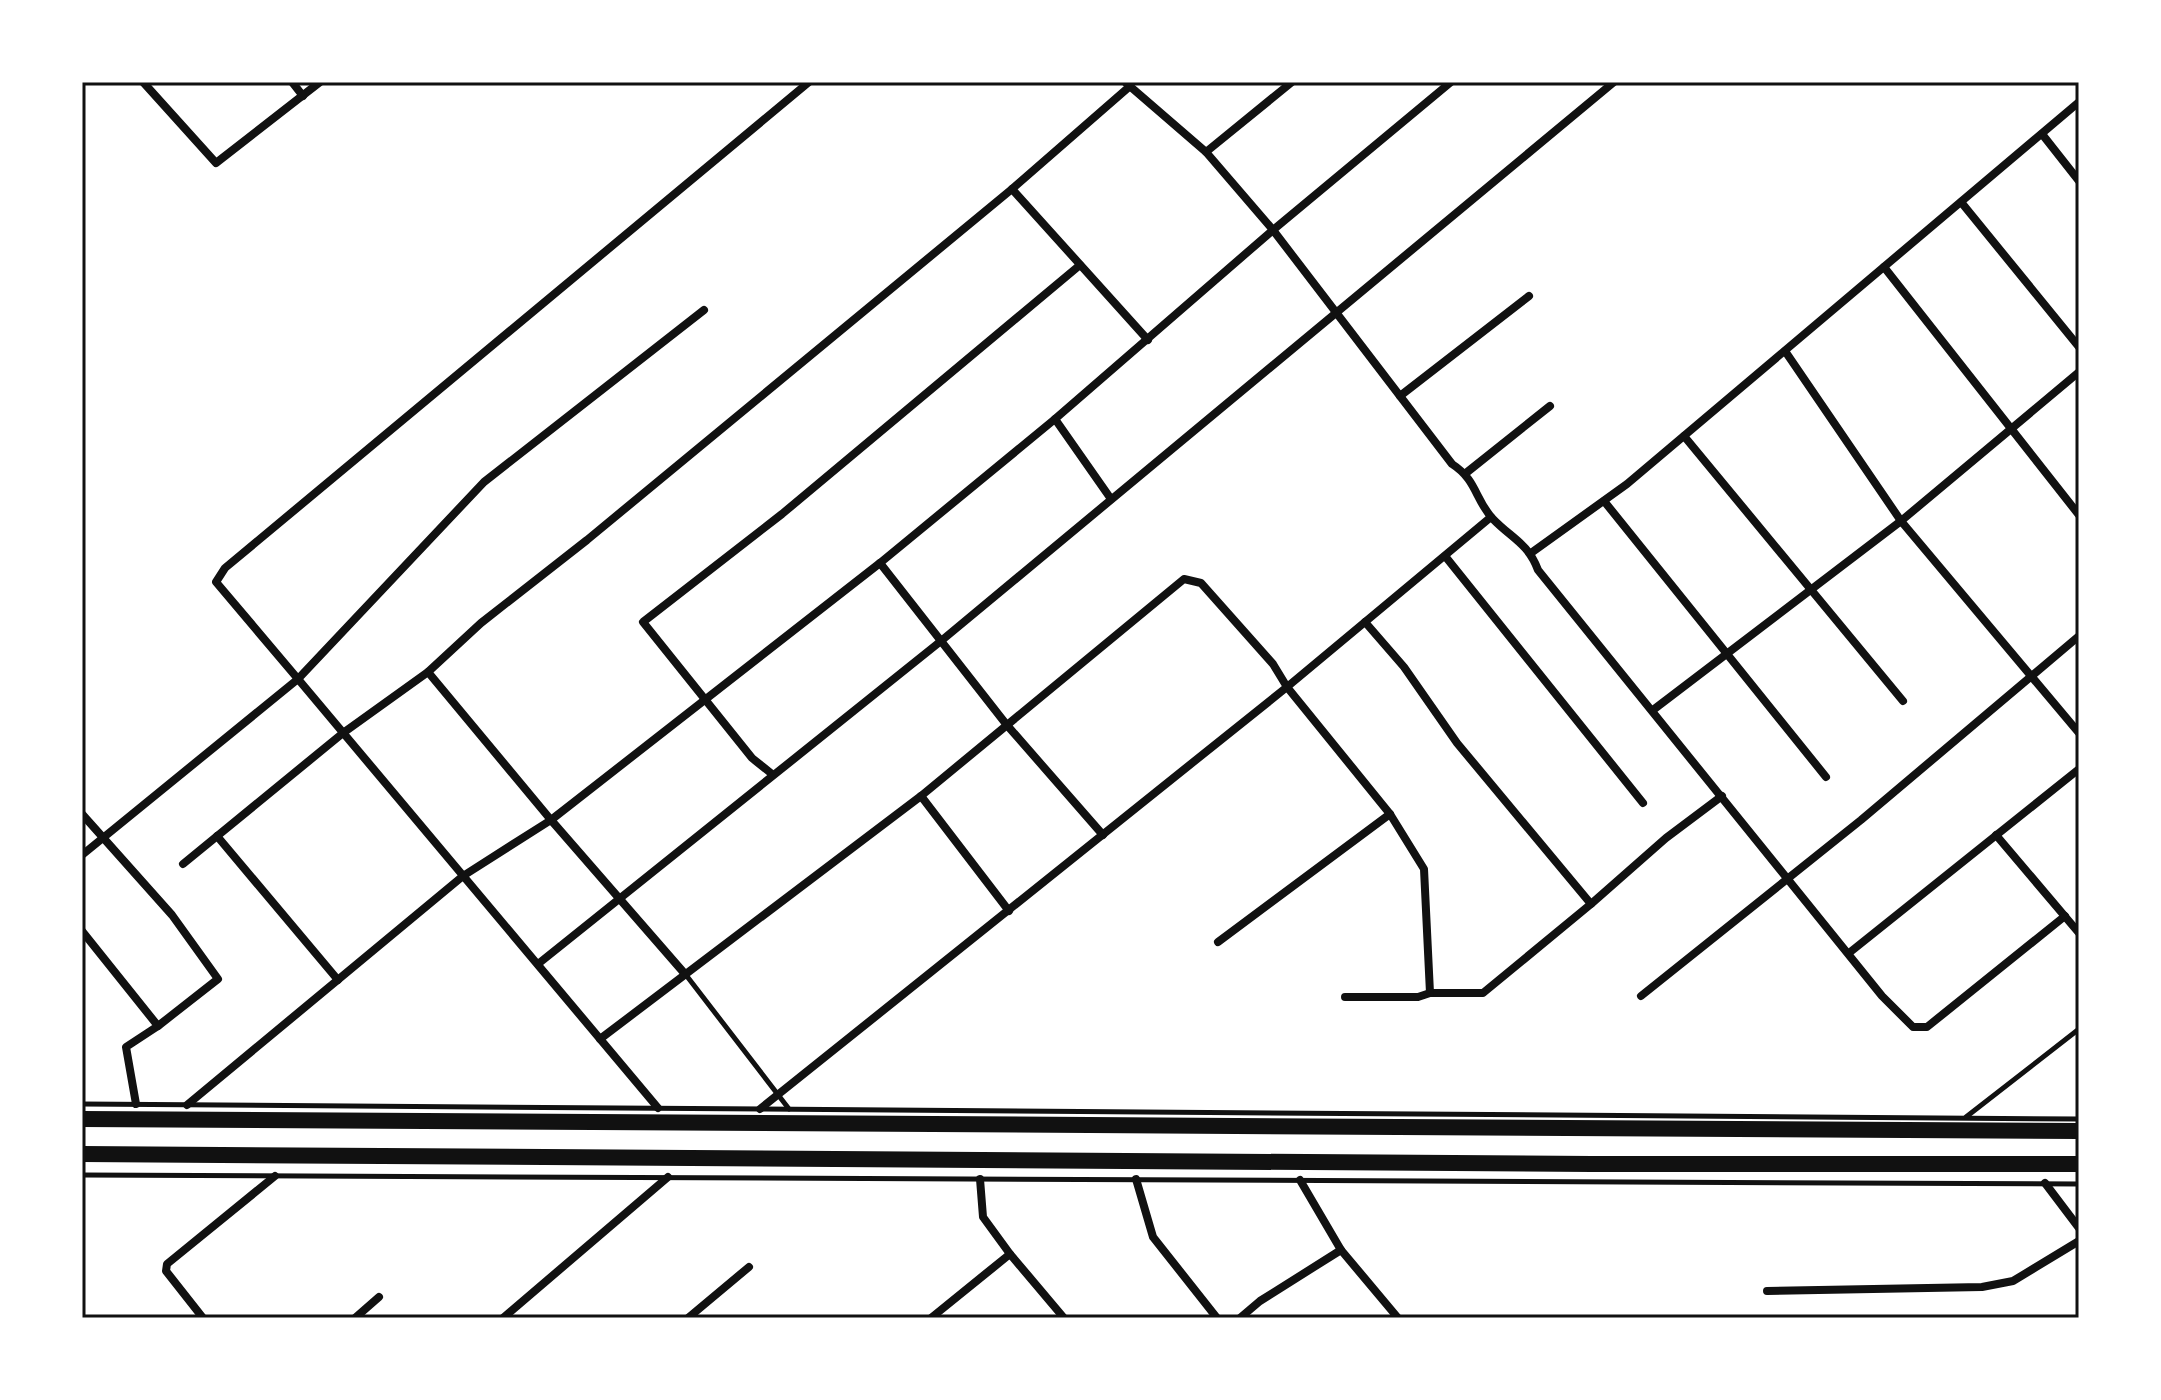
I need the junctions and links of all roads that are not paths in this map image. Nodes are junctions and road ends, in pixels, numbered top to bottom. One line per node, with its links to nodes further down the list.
1 (143, 82): 9 (street)
2 (292, 82): 9 (street)
3 (320, 82): 9 (street)
4 (809, 82): 47 (street)
5 (1292, 82): 12 (street)
6 (1451, 82): 16 (street)
7 (1614, 82): 21 (street)
8 (1127, 84): 12 (street); 14 (street)
9 (303, 96)
10 (2079, 102): 11 (street)
11 (2042, 134): 13 (street); 15 (street)
12 (1206, 152): 16 (street)
13 (2079, 181)
14 (1012, 189): 17 (street); 45 (street)
15 (1961, 202): 18 (street); 23 (street)
16 (1273, 230): 21 (street); 22 (street)
17 (1080, 265): 22 (street); 49 (street)
18 (1884, 267): 24 (street); 29 (street)
19 (1529, 296): 26 (street)
20 (704, 310): 47 (street)
21 (1336, 314): 26 (street); 32 (street)
22 (1148, 340): 28 (street)
23 (2079, 347)
24 (1785, 351): 30 (street); 36 (street)
25 (2079, 372): 29 (street)
26 (1400, 396): 31 (street)
27 (1550, 406): 31 (street)
28 (1055, 419): 32 (street); 39 (street)
29 (2011, 429): 34 (street); 36 (street)
30 (1684, 436): 33 (street); 40 (street)
31 (1466, 473): 35 (street)
32 (1111, 499): 43 (street)
33 (1604, 501): 37 (street); 44 (street)
34 (2079, 515)
35 (1491, 517): 37 (street); 38 (street)
36 (1901, 521): 40 (street); 46 (street)
37 (1531, 553): 51 (street)
38 (1445, 556): 41 (street); 60 (street)
39 (880, 563): 43 (street); 49 (street)
40 (1810, 589): 44 (street); 50 (street)
41 (1365, 622): 48 (street); 73 (street)
42 (2079, 636): 46 (street)
43 (941, 641): 52 (street); 56 (street)
44 (1728, 655): 51 (street); 57 (street)
45 (428, 672): 53 (street); 63 (street)
46 (2032, 678): 54 (street); 71 (street)
47 (298, 679): 53 (street); 67 (street)
48 (1287, 687): 52 (street); 62 (street); 64 (street)
49 (705, 698): 56 (street); 63 (street)
50 (1903, 701)
51 (1653, 710): 59 (street)
52 (1006, 724): 58 (street); 64 (street)
53 (343, 733): 66 (street); 70 (street)
54 (2079, 733)
55 (2079, 769): 65 (street)
56 (772, 774): 72 (street)
57 (1826, 777)
58 (921, 796): 74 (street); 81 (street)
59 (1722, 796): 71 (street); 73 (street)
60 (1643, 803)
61 (82, 814): 67 (street)
62 (1390, 814): 78 (street); 83 (street)
63 (551, 820): 70 (street); 72 (street)
64 (1103, 835): 74 (street)
65 (1996, 835): 75 (street); 79 (street)
66 (217, 836): 69 (street); 82 (street)
67 (103, 837): 68 (street); 86 (street)
68 (82, 855)
69 (183, 864)
70 (463, 876): 80 (street); 82 (street)
71 (1789, 878): 79 (street); 84 (street)
72 (621, 898): 80 (street); 81 (street)
73 (1591, 904): 83 (street)
74 (1009, 911): 89 (street)
75 (2065, 916): 77 (street); 79 (street)
76 (82, 931): 86 (street)
77 (2079, 933)
78 (1218, 942)
79 (1849, 953)
80 (538, 964): 88 (street)
81 (685, 974): 88 (street); 89 (lane)
82 (338, 980): 92 (street)
83 (1430, 993): 85 (street)
84 (1641, 996)
85 (1345, 997)
86 (158, 1026): 91 (street)
87 (2079, 1029): 97 (lane)
88 (600, 1039): 93 (street)
89 (778, 1094): 94 (street); 95 (lane)
90 (82, 1104): 91 (lane)
91 (136, 1104): 92 (lane)
92 (187, 1105): 93 (lane)
93 (658, 1108): 94 (lane)
94 (760, 1109): 95 (lane)
95 (789, 1109): 97 (lane)
96 (82, 1119): 99 (highway)
97 (1964, 1119): 98 (lane)
98 (2079, 1119)
99 (2079, 1131)
100 (82, 1154): 101 (highway)
101 (2079, 1164)
102 (82, 1175): 103 (lane)
103 (275, 1176): 104 (lane); 117 (street)
104 (668, 1177): 105 (lane); 119 (street)
105 (980, 1179): 106 (lane); 113 (street)
106 (1136, 1179): 107 (lane); 123 (street)
107 (1300, 1180): 108 (lane); 112 (street)
108 (2045, 1183): 109 (lane); 110 (street)
109 (2079, 1184)
110 (2079, 1228)
111 (2079, 1241): 115 (street)
112 (1341, 1250): 124 (street); 125 (street)
113 (1010, 1254): 121 (street); 122 (street)
114 (749, 1267): 120 (street)
115 (1767, 1291)
116 (379, 1297): 118 (street)
117 (203, 1318)
118 (355, 1318)
119 (503, 1318)
120 (688, 1318)
121 (931, 1318)
122 (1064, 1318)
123 (1217, 1318)
124 (1240, 1318)
125 (1398, 1318)

